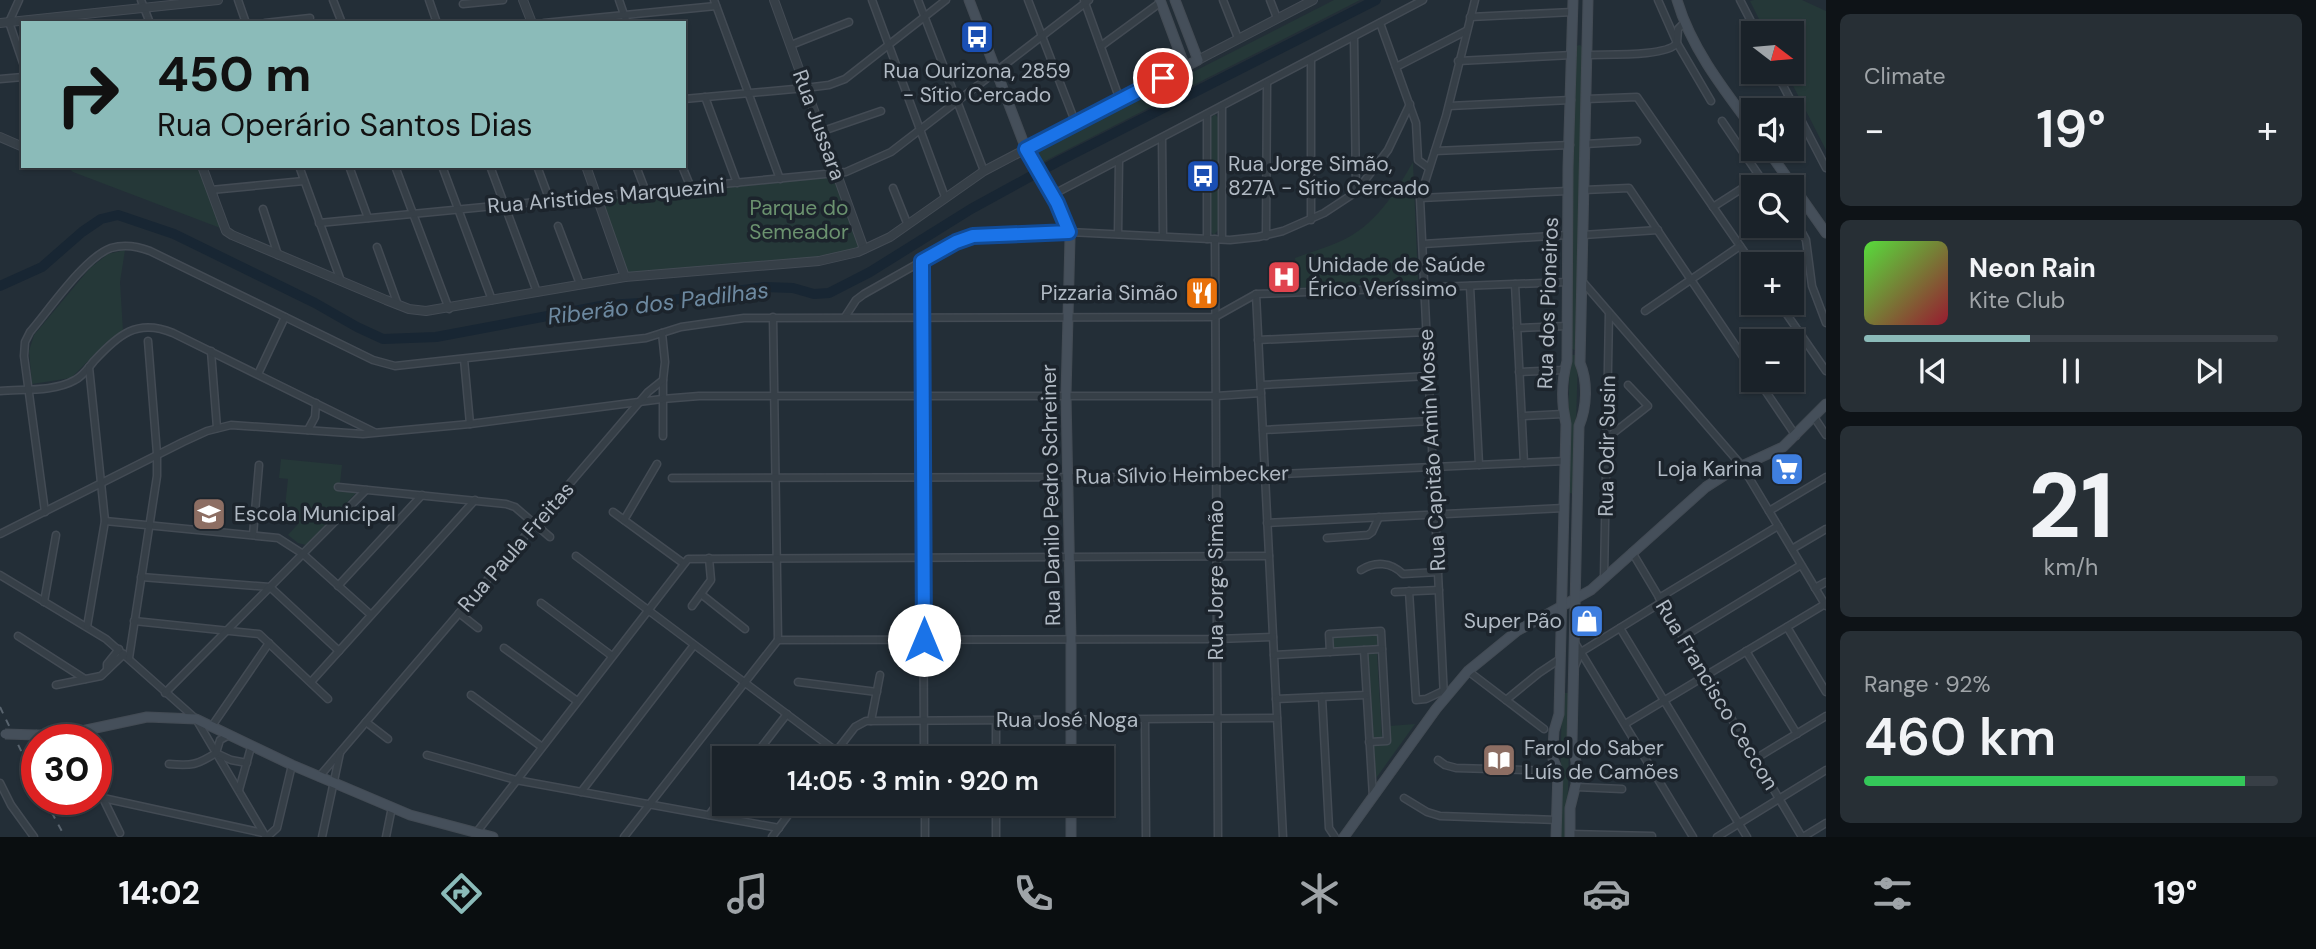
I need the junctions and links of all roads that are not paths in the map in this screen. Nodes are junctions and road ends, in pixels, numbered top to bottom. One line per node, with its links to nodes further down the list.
1 (19, 0): 47 (street)
2 (218, 0): 28 (street)
3 (238, 0): 39 (street)
4 (333, 0): 41 (street)
5 (429, 0): 42 (street)
6 (503, 0): 31 (street)
7 (523, 0): 43 (street)
8 (619, 0): 33 (street)
9 (872, 0): 57 (street)
10 (918, 0): 35 (street)
11 (946, 0): 35 (street)
12 (969, 0): 70 (main road)
13 (1028, 0): 54 (street)
14 (1175, 0): 65 (main road)
15 (1223, 0): 56 (street)
16 (1270, 0): 37 (street)
17 (1313, 0): 37 (street)
18 (1423, 0): 50 (street)
19 (1475, 0): 34 (street, Rua Capitão Amin Mosse)
20 (1573, 0): 32 (main road, Rua dos Pioneiros)
21 (1588, 0): 52 (main road, Rua dos Pioneiros)
22 (1658, 0): 58 (street)
23 (1677, 0): 49 (main road)
24 (1740, 0): 46 (street)
25 (776, 1): 59 (street, Rua Jussara)
26 (1086, 1): 54 (street, Rua Aristides Marquezini); 61 (street)
27 (1160, 1): 61 (street); 68 (main road)
28 (185, 2): 30 (street)
29 (715, 3): 33 (street); 76 (street)
30 (143, 4): 38 (street); 47 (street)
31 (463, 4)
32 (1573, 12): 34 (street); 51 (main road, Rua dos Pioneiros)
33 (624, 15): 44 (street); 45 (street)
34 (1471, 16): 53 (street, Rua Capitão Amin Mosse)
35 (924, 17): 57 (street); 83 (street)
36 (310, 18): 40 (street)
37 (1277, 18): 56 (street)
38 (149, 21)
39 (245, 21)
40 (283, 21)
41 (341, 21)
42 (436, 21)
43 (531, 21)
44 (581, 21)
45 (626, 21)
46 (1751, 21)
47 (4, 22): 64 (street)
48 (849, 22): 59 (street)
49 (1685, 22): 58 (street); 88 (main road)
50 (1380, 23): 55 (street); 69 (street)
51 (1573, 27): 52 (main road); 60 (main road, Rua dos Pioneiros)
52 (1587, 28): 62 (main road, Rua dos Pioneiros)
53 (1466, 31): 67 (street, Rua Capitão Amin Mosse); 69 (street)
54 (1042, 37): 70 (street, Rua Aristides Marquezini); 91 (street)
55 (1354, 37): 66 (street); 129 (street)
56 (1238, 38): 65 (street)
57 (888, 44): 75 (street); 92 (street)
58 (1677, 44): 62 (street); 82 (street)
59 (791, 45): 75 (street, Rua Jussara)
60 (1572, 45): 62 (main road); 63 (main road, Rua dos Pioneiros)
61 (1101, 47): 80 (street)
62 (1587, 50): 79 (main road, Rua dos Pioneiros)
63 (1572, 55): 67 (street); 81 (main road, Rua dos Pioneiros)
64 (21, 59)
65 (1198, 60): 68 (main road)
66 (1311, 60): 73 (street); 141 (street)
67 (1458, 61): 86 (street, Rua Capitão Amin Mosse)
68 (1185, 67): 80 (main road)
69 (1396, 67): 84 (street)
70 (996, 73): 83 (street, Rua Aristides Marquezini); 100 (main road)
71 (21, 77): 72 (street)
72 (0, 79)
73 (1267, 83): 85 (street); 151 (street)
74 (1782, 84): 115 (street)
75 (805, 88): 76 (street); 93 (street, Rua Jussara)
76 (749, 93): 77 (street); 119 (street)
77 (705, 97): 78 (street); 121 (street)
78 (686, 99)
79 (1586, 99): 97 (main road, Rua dos Pioneiros); 136 (street)
80 (1120, 100): 91 (main road)
81 (1571, 100): 86 (street); 98 (main road, Rua dos Pioneiros)
82 (1710, 101)
83 (957, 102): 92 (street, Rua Aristides Marquezini); 116 (street)
84 (1410, 104): 114 (street); 129 (street)
85 (1222, 106): 89 (street); 154 (street, Rua Jorge Simão)
86 (1449, 106): 101 (street, Rua Capitão Amin Mosse)
87 (881, 111): 93 (street)
88 (1741, 112)
89 (1207, 114): 95 (street); 154 (street, Rua Jorge Simão)
90 (1722, 121): 118 (street)
91 (1076, 124): 100 (main road)
92 (920, 130): 117 (street, Rua Aristides Marquezini); 132 (street)
93 (820, 132): 117 (street, Rua Jussara)
94 (0, 138): 99 (street)
95 (1162, 138): 102 (street); 150 (street)
96 (1637, 141): 97 (street)
97 (1585, 144): 125 (main road, Rua dos Pioneiros)
98 (1570, 145): 101 (street); 127 (main road, Rua dos Pioneiros)
99 (21, 146)
100 (1029, 147): 116 (street); 130 (main road)
101 (1434, 151): 114 (street, Rua Capitão Amin Mosse)
102 (1119, 161): 130 (street); 148 (street)
103 (1776, 161): 145 (main road)
104 (203, 168): 126 (street)
105 (300, 168): 120 (street)
106 (350, 168): 140 (street)
107 (396, 168): 139 (street)
108 (444, 168): 138 (street)
109 (491, 168): 135 (street)
110 (538, 168): 134 (street)
111 (587, 168): 131 (street)
112 (637, 168): 128 (street)
113 (683, 168): 122 (street)
114 (1429, 168): 133 (street, Rua Capitão Amin Mosse)
115 (1826, 168)
116 (984, 171): 132 (street)
117 (836, 173): 119 (street, Rua Aristides Marquezini); 158 (street, Rua Jussara)
118 (1759, 175)
119 (780, 179): 121 (street, Rua Aristides Marquezini)
120 (304, 181): 126 (street); 142 (street)
121 (737, 183): 122 (street, Rua Aristides Marquezini)
122 (691, 188): 128 (street, Rua Aristides Marquezini)
123 (893, 188): 143 (street)
124 (1741, 189): 136 (street)
125 (1584, 190): 146 (street); 149 (main road, Rua dos Pioneiros)
126 (211, 191): 160 (street)
127 (1568, 191): 133 (street); 152 (main road, Rua dos Pioneiros)
128 (646, 192): 131 (street, Rua Aristides Marquezini)
129 (1356, 192): 141 (street)
130 (1052, 195): 147 (main road)
131 (597, 197): 134 (street, Rua Aristides Marquezini); 162 (street)
132 (945, 197): 143 (street)
133 (1420, 198): 155 (street, Rua Capitão Amin Mosse)
134 (550, 201): 135 (street, Rua Aristides Marquezini)
135 (505, 205): 138 (street, Rua Aristides Marquezini); 171 (street)
136 (1713, 207): 156 (street)
137 (263, 209): 160 (street)
138 (457, 210): 139 (street, Rua Aristides Marquezini); 173 (street)
139 (412, 214): 140 (street, Rua Aristides Marquezini); 175 (street)
140 (368, 218): 142 (street, Rua Aristides Marquezini)
141 (1311, 220): 151 (street)
142 (319, 223): 164 (street)
143 (907, 223): 158 (street)
144 (558, 226): 167 (street)
145 (1824, 229)
146 (1658, 230): 149 (street); 163 (street)
147 (1069, 232): 148 (street); 161 (street); 179 (main road, Rua Danilo Pedro Schreiner)
148 (1118, 234): 150 (street)
149 (1583, 234): 165 (main road, Rua dos Pioneiros)
150 (1163, 236): 154 (street)
151 (1266, 236): 154 (street)
152 (1568, 236): 155 (street); 166 (main road, Rua dos Pioneiros)
153 (1804, 238): 185 (street)
154 (1215, 239): 184 (street, Rua Jorge Simão)
155 (1423, 244): 170 (street, Rua Capitão Amin Mosse)
156 (1740, 246): 159 (street); 163 (street)
157 (377, 247): 174 (street)
158 (864, 249): 162 (street)
159 (1744, 252)
160 (278, 255): 164 (street)
161 (922, 261): 182 (street); 183 (street)
162 (625, 277): 167 (street)
163 (1691, 280): 176 (street); 195 (street)
164 (341, 281): 174 (street)
165 (1582, 281): 177 (street); 193 (main road, Rua dos Pioneiros)
166 (1568, 282): 168 (street); 186 (main road, Rua dos Pioneiros)
167 (580, 284): 171 (street)
168 (1515, 284): 169 (street); 187 (street)
169 (1471, 286): 170 (street); 236 (street)
170 (1425, 288): 172 (street); 189 (street, Rua Capitão Amin Mosse)
171 (537, 292): 173 (street)
172 (1256, 295): 184 (street); 190 (street)
173 (492, 300): 175 (street)
174 (398, 305): 175 (street)
175 (449, 309)
176 (1645, 312)
177 (1609, 313): 230 (street, Rua Odir Susin); 237 (street)
178 (1787, 315): 200 (street)
179 (1068, 316): 183 (street); 184 (street); 210 (main road, Rua Danilo Pedro Schreiner)
180 (285, 317): 196 (street); 201 (street); 206 (street)
181 (774, 317): 182 (street); 188 (street); 213 (street)
182 (845, 317): 183 (street)
183 (922, 317): 211 (street)
184 (1215, 317): 212 (street, Rua Jorge Simão)
185 (1826, 323)
186 (1567, 326): 187 (street); 192 (main road, Rua dos Pioneiros)
187 (1517, 328): 199 (street)
188 (662, 332): 196 (street); 203 (street)
189 (1427, 332): 190 (street); 202 (street, Rua Capitão Amin Mosse)
190 (1258, 340): 205 (street)
191 (148, 341): 231 (street)
192 (1567, 348): 193 (main road); 198 (main road, Rua dos Pioneiros)
193 (1581, 348): 252 (main road, Rua dos Pioneiros)
194 (211, 351): 197 (street); 201 (street); 223 (street)
195 (1741, 354)
196 (464, 359): 222 (street)
197 (89, 367): 206 (street); 246 (street)
198 (1564, 370): 199 (street); 218 (main road, Rua dos Pioneiros)
199 (1519, 372): 219 (street)
200 (1826, 372)
201 (257, 374): 216 (street)
202 (1429, 376): 205 (street); 221 (street, Rua Capitão Amin Mosse)
203 (663, 380): 214 (street); 215 (street, Rua Paula Freitas)
204 (1628, 384): 230 (street)
205 (1261, 385): 209 (street)
206 (27, 389): 207 (street); 254 (street)
207 (0, 391)
208 (1766, 392): 229 (street)
209 (1261, 393): 212 (street); 224 (street)
210 (1066, 395): 211 (street); 212 (street); 240 (main road, Rua Danilo Pedro Schreiner)
211 (923, 396): 213 (street); 245 (street)
212 (1216, 396): 241 (street, Rua Jorge Simão)
213 (774, 397): 214 (street); 244 (street)
214 (662, 398): 215 (street); 228 (street)
215 (641, 402): 222 (street); 263 (street, Rua Paula Freitas)
216 (316, 403): 225 (street); 226 (street)
217 (1826, 404): 220 (main road)
218 (1563, 414): 219 (street); 232 (main road, Rua dos Pioneiros)
219 (1522, 416): 233 (street)
220 (1814, 417): 227 (street); 229 (main road)
221 (1431, 421): 224 (street); 238 (street, Rua Capitão Amin Mosse)
222 (470, 424): 226 (street)
223 (217, 428): 225 (street); 231 (street)
224 (1263, 429): 239 (street)
225 (308, 430): 226 (street)
226 (376, 433)
227 (1826, 435)
228 (663, 436)
229 (1796, 436): 237 (main road)
230 (1607, 438): 287 (street, Rua Odir Susin)
231 (157, 454): 246 (street); 262 (street)
232 (1565, 461): 233 (street, Rua Sílvio Heimbecker); 250 (main road, Rua dos Pioneiros)
233 (1524, 463): 236 (street, Rua Sílvio Heimbecker)
234 (657, 464): 259 (street)
235 (258, 465): 268 (street)
236 (1479, 465): 238 (street, Rua Sílvio Heimbecker)
237 (1742, 466): 256 (street); 272 (main road)
238 (1433, 467): 239 (street, Rua Sílvio Heimbecker); 257 (street, Rua Capitão Amin Mosse)
239 (1265, 475): 241 (street, Rua Sílvio Heimbecker); 261 (street)
240 (1066, 476): 241 (street, Rua Sílvio Heimbecker); 245 (street, Rua Sílvio Heimbecker); 279 (main road, Rua Danilo Pedro Schreiner)
241 (1216, 477): 280 (street, Rua Jorge Simão)
242 (1826, 477): 256 (street)
243 (672, 478): 244 (street, Rua Sílvio Heimbecker)
244 (776, 478): 245 (street, Rua Sílvio Heimbecker); 277 (street)
245 (923, 478): 278 (street)
246 (102, 482): 254 (street); 260 (street)
247 (338, 487): 248 (street)
248 (366, 490): 249 (street); 273 (street)
249 (422, 495): 251 (street); 289 (street)
250 (1564, 497): 252 (main road); 253 (main road, Rua dos Pioneiros)
251 (475, 500): 263 (street); 305 (street)
252 (1577, 500): 296 (main road, Rua dos Pioneiros)
253 (1564, 508): 257 (street); 302 (main road, Rua dos Pioneiros)
254 (45, 512): 266 (street)
255 (613, 512): 259 (street)
256 (1769, 512): 264 (street)
257 (1435, 514): 258 (street); 284 (street, Rua Capitão Amin Mosse)
258 (1379, 517): 261 (street); 270 (street)
259 (624, 520): 281 (street)
260 (105, 521): 262 (street); 307 (street)
261 (1268, 523): 275 (street)
262 (150, 525): 268 (street); 286 (street)
263 (535, 525): 269 (street); 304 (street, Rua Paula Freitas)
264 (1778, 526): 271 (street); 297 (street)
265 (1826, 529): 271 (street)
266 (0, 534)
267 (56, 535): 298 (street)
268 (253, 535): 273 (street)
269 (550, 537)
270 (1327, 538)
271 (1792, 549): 282 (street)
272 (1632, 552): 287 (main road); 297 (street, Rua Francisco Ceccon)
273 (303, 554): 289 (street); 290 (street)
274 (576, 556): 303 (street)
275 (1269, 556): 280 (street); 314 (street)
276 (709, 558): 277 (street); 281 (street); 295 (street)
277 (777, 558): 278 (street); 318 (street)
278 (923, 558): 279 (street); 319 (street)
279 (1068, 558): 280 (street); 316 (main road, Rua Danilo Pedro Schreiner)
280 (1216, 558): 317 (street, Rua Jorge Simão)
281 (683, 563): 303 (street)
282 (1801, 565): 291 (street); 315 (street)
283 (1362, 570): 284 (street)
284 (1438, 572): 292 (street, Rua Capitão Amin Mosse)
285 (0, 575): 298 (street)
286 (141, 577): 290 (street); 306 (street)
287 (1604, 578): 296 (main road)
288 (1826, 582): 291 (street)
289 (338, 586): 305 (street)
290 (270, 587): 312 (street); 326 (street)
291 (1815, 588): 300 (street)
292 (1438, 590): 293 (street); 350 (street, Rua Capitão Amin Mosse)
293 (1409, 591): 294 (street); 350 (street)
294 (1395, 592)
295 (701, 594): 301 (street); 311 (street)
296 (1575, 600): 302 (main road); 320 (main road, Rua dos Pioneiros)
297 (1661, 600): 310 (street); 315 (street, Rua Francisco Ceccon)
298 (44, 602): 307 (street)
299 (541, 603): 332 (street)
300 (1825, 605): 308 (street)
301 (692, 606)
302 (1561, 607): 333 (main road, Rua dos Pioneiros); 335 (main road)
303 (648, 610): 322 (street); 332 (street)
304 (460, 613): 309 (street); 369 (street, Rua Paula Freitas)
305 (371, 615): 326 (street)
306 (134, 621): 312 (street); 330 (street)
307 (87, 627): 330 (street)
308 (1787, 627): 327 (street); 348 (street)
309 (478, 628)
310 (1620, 628): 329 (street); 358 (street)
311 (745, 629)
312 (228, 630): 321 (street); 349 (street)
313 (18, 636): 340 (street)
314 (1273, 637): 317 (street); 331 (street)
315 (1682, 637): 339 (street, Rua Francisco Ceccon)
316 (1071, 639): 317 (street); 319 (street); 365 (main road, Rua Danilo Pedro Schreiner)
317 (1217, 639): 363 (street, Rua Jorge Simão)
318 (778, 640): 319 (street); 343 (street)
319 (924, 640): 368 (street)
320 (1574, 640): 329 (street); 336 (main road, Rua dos Pioneiros)
321 (270, 643): 342 (street); 372 (street)
322 (694, 645): 343 (street); 405 (street)
323 (505, 648): 357 (street)
324 (1382, 649): 325 (street); 328 (street); 379 (street)
325 (1364, 650): 328 (street); 352 (street)
326 (339, 651): 342 (street)
327 (1746, 651): 339 (street); 375 (street)
328 (1330, 652): 331 (street)
329 (1581, 652): 336 (street); 370 (street)
330 (124, 653): 340 (street); 349 (street)
331 (1274, 655): 355 (street)
332 (612, 656): 357 (street)
333 (1560, 659): 334 (street); 337 (main road, Rua dos Pioneiros)
334 (1545, 669): 337 (street); 356 (street)
335 (1468, 671): 350 (main road); 356 (street)
336 (1573, 671): 346 (main road, Rua dos Pioneiros)
337 (1560, 674): 345 (main road, Rua dos Pioneiros)
338 (880, 675): 347 (street)
339 (1706, 676): 358 (street); 391 (street, Rua Francisco Ceccon)
340 (85, 679): 344 (street)
341 (798, 681): 347 (street)
342 (311, 682): 354 (street)
343 (745, 682): 359 (street); 410 (street)
344 (56, 685)
345 (1559, 687): 346 (main road); 397 (main road, Rua dos Pioneiros)
346 (1573, 687): 402 (main road, Rua dos Pioneiros)
347 (877, 692): 367 (street)
348 (1826, 692)
349 (165, 693): 362 (street)
350 (1443, 694): 406 (main road)
351 (471, 695): 387 (street)
352 (1366, 695): 353 (street); 379 (street)
353 (1322, 697): 355 (street); 441 (street)
354 (328, 699)
355 (1276, 699): 361 (street)
356 (1506, 700): 373 (street)
357 (577, 701): 387 (street)
358 (1664, 701): 370 (street); 421 (street)
359 (787, 714): 380 (street); 381 (street)
360 (1826, 716): 375 (street)
361 (1277, 718): 363 (street, Rua José Noga); 440 (street)
362 (197, 719): 371 (main road); 372 (main road); 388 (street)
363 (1217, 719): 366 (street, Rua José Noga); 439 (street, Rua Jorge Simão)
364 (996, 720): 365 (street, Rua José Noga); 368 (street, Rua José Noga); 384 (street)
365 (1071, 720): 366 (street, Rua José Noga); 385 (main road, Rua Danilo Pedro Schreiner)
366 (1145, 720): 438 (street)
367 (871, 721): 368 (street, Rua José Noga); 382 (street, Rua José Noga)
368 (924, 721): 383 (street)
369 (366, 722): 378 (street); 389 (street, Rua Paula Freitas)
370 (1625, 724): 444 (street)
371 (112, 726)
372 (212, 726): 377 (main road)
373 (1544, 729)
374 (2, 734): 376 (main road, bridge)
375 (1797, 734): 391 (street)
376 (21, 735)
377 (229, 735): 386 (main road); 388 (street)
378 (388, 738)
379 (1369, 742): 406 (street)
380 (762, 746)
381 (829, 746)
382 (840, 746)
383 (924, 746)
384 (996, 746)
385 (1071, 746)
386 (251, 747): 393 (street); 395 (main road)
387 (542, 747): 399 (street)
388 (216, 753): 393 (street); 394 (street); 404 (street)
389 (340, 753): 398 (street, Rua Paula Freitas); 401 (street, Rua Paula Freitas)
390 (427, 755): 399 (street)
391 (1755, 759): 408 (street, Rua Francisco Ceccon)
392 (1438, 760): 397 (street)
393 (247, 763): 404 (street)
394 (169, 764)
395 (292, 765): 398 (main road); 427 (street)
396 (1826, 770): 408 (street)
397 (1558, 771): 419 (main road, Rua dos Pioneiros)
398 (319, 777): 401 (main road)
399 (516, 780): 405 (street); 425 (street)
400 (0, 783): 429 (street)
401 (334, 783): 411 (main road); 430 (street, Rua Paula Freitas)
402 (1576, 787): 403 (street); 426 (main road, Rua dos Pioneiros)
403 (1622, 789)
404 (239, 790): 427 (street)
405 (581, 792): 410 (street)
406 (1373, 797): 442 (main road)
407 (1404, 797): 419 (street)
408 (1779, 799): 421 (street); 447 (street, Rua Francisco Ceccon)
409 (112, 800): 427 (street)
410 (649, 804): 414 (street); 433 (street)
411 (392, 807): 423 (main road); 431 (street)
412 (712, 811): 414 (street)
413 (111, 815): 424 (street)
414 (709, 815): 422 (street)
415 (788, 816): 422 (street)
416 (925, 816): 435 (street)
417 (996, 816): 436 (street)
418 (1071, 816): 437 (main road)
419 (1557, 820): 443 (main road, Rua dos Pioneiros)
420 (1826, 823): 447 (street)
421 (1739, 824): 445 (street); 446 (street)
422 (779, 828): 434 (street)
423 (452, 832): 425 (main road)
424 (120, 833)
425 (476, 833): 432 (main road)
426 (1570, 835): 428 (street)
427 (265, 836)
428 (1652, 836)
429 (34, 837)
430 (322, 837)
431 (386, 837)
432 (493, 837)
433 (624, 837)
434 (772, 837)
435 (925, 837)
436 (996, 837)
437 (1071, 837)
438 (1146, 837)
439 (1218, 837)
440 (1283, 837)
441 (1335, 837)
442 (1344, 837)
443 (1556, 837)
444 (1693, 837)
445 (1717, 837)
446 (1746, 837)
447 (1803, 837)

